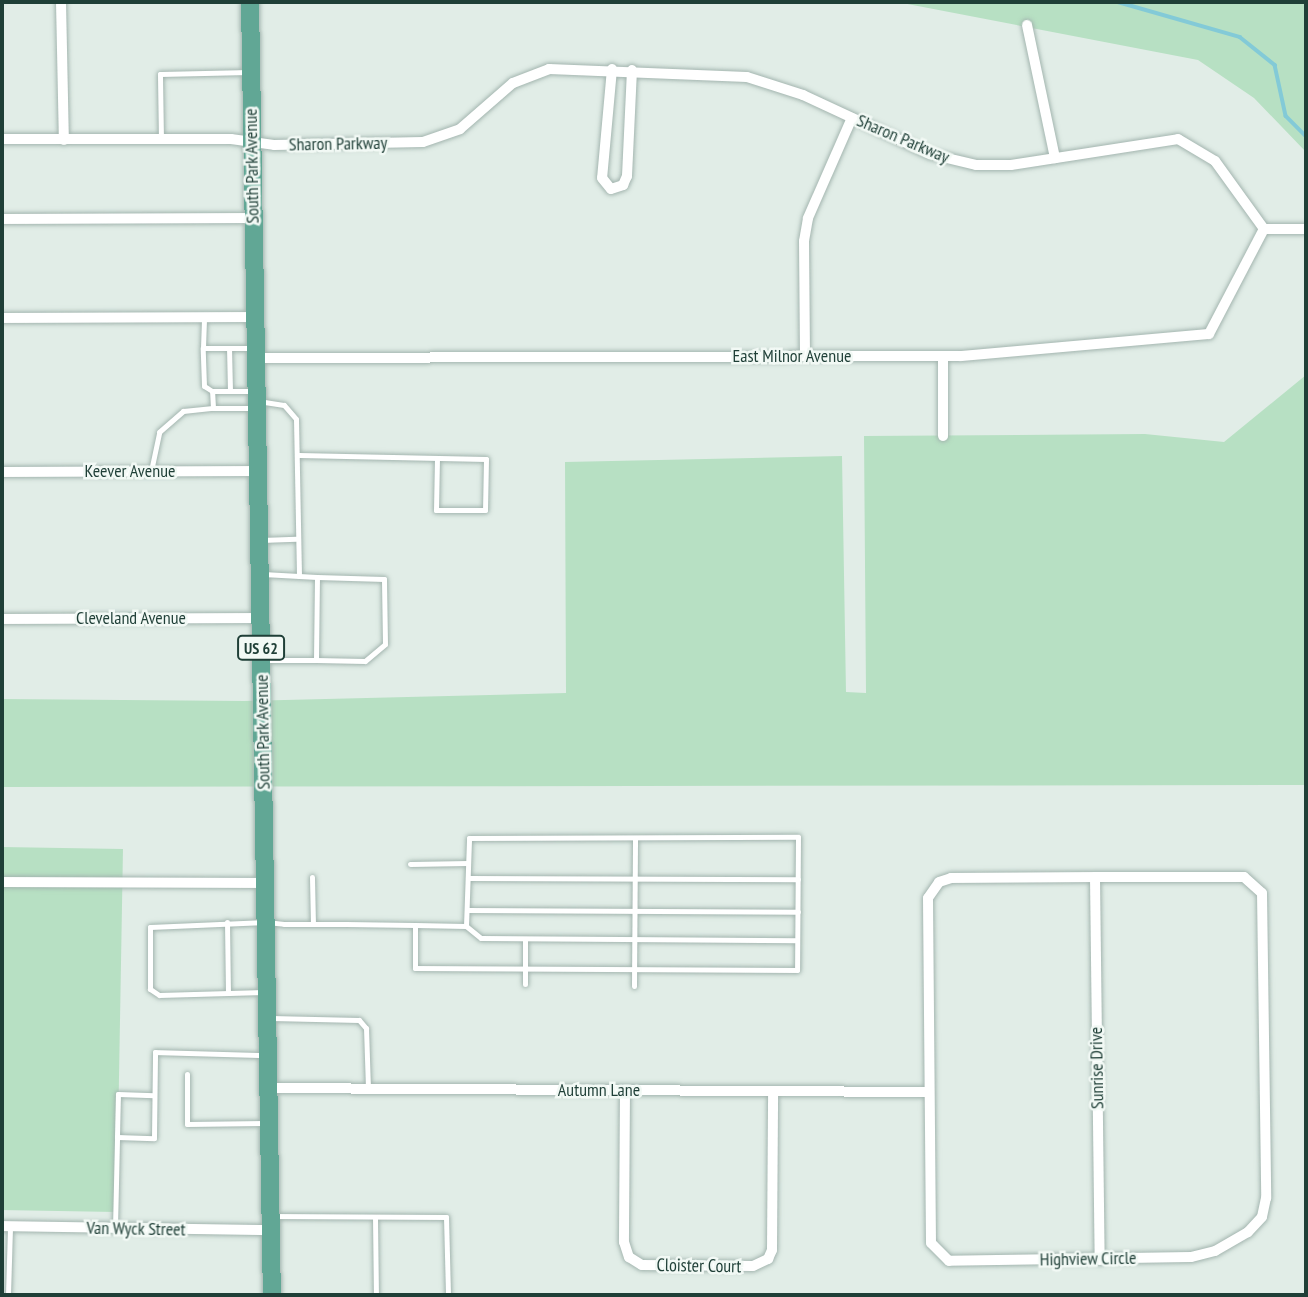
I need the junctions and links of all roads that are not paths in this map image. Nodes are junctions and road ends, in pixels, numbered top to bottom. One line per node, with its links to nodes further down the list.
1 (61, 2): 9 (street)
2 (250, 2): 6 (main road, South Park Avenue / US 62)
3 (1027, 25): 12 (street)
4 (612, 69): 5 (street, Sharon Parkway); 5 (street); 11 (street, Sharon Parkway)
5 (632, 71): 7 (street, Sharon Parkway)
6 (251, 72): 10 (lane); 11 (main road, South Park Avenue / US 62)
7 (852, 118): 12 (street, Sharon Parkway); 23 (street)
8 (2, 139): 9 (street, Sharon Parkway)
9 (64, 140): 10 (street, Sharon Parkway)
10 (161, 140): 11 (street, Sharon Parkway)
11 (252, 142): 13 (main road, South Park Avenue / US 62)
12 (1055, 158): 15 (street, Sharon Parkway)
13 (253, 218): 14 (street); 18 (main road, South Park Avenue / US 62)
14 (2, 219)
15 (1264, 229): 16 (street); 24 (street, East Milnor Avenue)
16 (1306, 229)
17 (204, 317): 18 (street); 19 (street); 20 (lane)
18 (254, 317): 22 (main road, South Park Avenue / US 62)
19 (2, 318)
20 (203, 348): 21 (lane); 25 (lane)
21 (229, 348): 22 (lane); 26 (lane)
22 (255, 353): 23 (street, East Milnor Avenue); 27 (main road, South Park Avenue / US 62)
23 (805, 356): 24 (street, East Milnor Avenue)
24 (943, 356): 29 (street)
25 (212, 391): 26 (lane); 28 (lane)
26 (230, 391): 27 (lane)
27 (256, 400): 28 (lane); 30 (lane); 34 (main road, South Park Avenue / US 62)
28 (213, 408): 33 (lane)
29 (943, 436)
30 (299, 455): 31 (lane); 35 (lane)
31 (437, 458): 31 (lane)
32 (2, 471): 33 (street, Keever Avenue)
33 (151, 471): 34 (street, Keever Avenue)
34 (258, 471): 36 (main road, South Park Avenue / US 62)
35 (296, 539): 36 (lane); 38 (lane)
36 (260, 540): 37 (main road, South Park Avenue / US 62)
37 (260, 573): 38 (lane); 40 (main road, South Park Avenue / US 62)
38 (299, 576): 39 (lane)
39 (317, 577): 43 (lane); 43 (lane)
40 (261, 618): 41 (street, Cleveland Avenue); 42 (main road, South Park Avenue / US 62)
41 (2, 619)
42 (262, 660): 43 (lane); 53 (main road, South Park Avenue / US 62)
43 (316, 660)
44 (635, 838): 45 (lane); 50 (lane); 51 (lane)
45 (468, 863): 46 (lane); 49 (lane)
46 (410, 864)
47 (312, 877): 59 (lane)
48 (1095, 877): 78 (street, Highview Circle); 86 (street, Sunrise Drive); 86 (street, Highview Circle)
49 (468, 878): 50 (lane); 54 (lane)
50 (635, 878): 51 (lane); 55 (lane)
51 (798, 879): 56 (lane)
52 (2, 882): 53 (street)
53 (265, 883): 58 (main road, South Park Avenue / US 62)
54 (467, 911): 55 (lane); 61 (lane)
55 (634, 911): 56 (lane); 63 (lane)
56 (797, 912): 64 (lane)
57 (227, 922): 58 (lane); 70 (lane); 70 (lane)
58 (266, 922): 59 (lane); 69 (main road, South Park Avenue / US 62)
59 (313, 923): 60 (lane)
60 (415, 925): 61 (lane); 65 (lane)
61 (466, 926): 62 (lane)
62 (525, 939): 63 (lane); 65 (lane)
63 (634, 939): 64 (lane); 66 (lane)
64 (797, 940): 66 (lane)
65 (525, 969): 66 (lane); 67 (lane)
66 (634, 969): 68 (lane)
67 (525, 984)
68 (634, 986)
69 (267, 992): 70 (lane); 71 (main road, South Park Avenue / US 62)
70 (228, 993)
71 (268, 1018): 72 (main road, South Park Avenue / US 62); 75 (lane)
72 (268, 1055): 74 (main road, South Park Avenue / US 62); 79 (lane)
73 (187, 1074): 80 (lane)
74 (268, 1088): 75 (street, Autumn Lane); 80 (main road, South Park Avenue / US 62)
75 (369, 1088): 76 (street, Autumn Lane)
76 (625, 1090): 77 (street, Autumn Lane); 77 (street, Cloister Court)
77 (773, 1091): 78 (street, Autumn Lane)
78 (929, 1092): 86 (street, Highview Circle)
79 (155, 1095): 81 (lane); 81 (lane)
80 (269, 1123): 83 (main road, South Park Avenue / US 62)
81 (117, 1137): 85 (lane)
82 (374, 1217): 83 (lane); 89 (lane); 90 (lane)
83 (271, 1223): 85 (street, Van Wyck Street); 88 (main road, South Park Avenue / US 62)
84 (6, 1226): 85 (street, Van Wyck Street); 87 (lane)
85 (115, 1229)
86 (1100, 1260)
87 (8, 1295)
88 (272, 1295)
89 (376, 1295)
90 (448, 1295)

